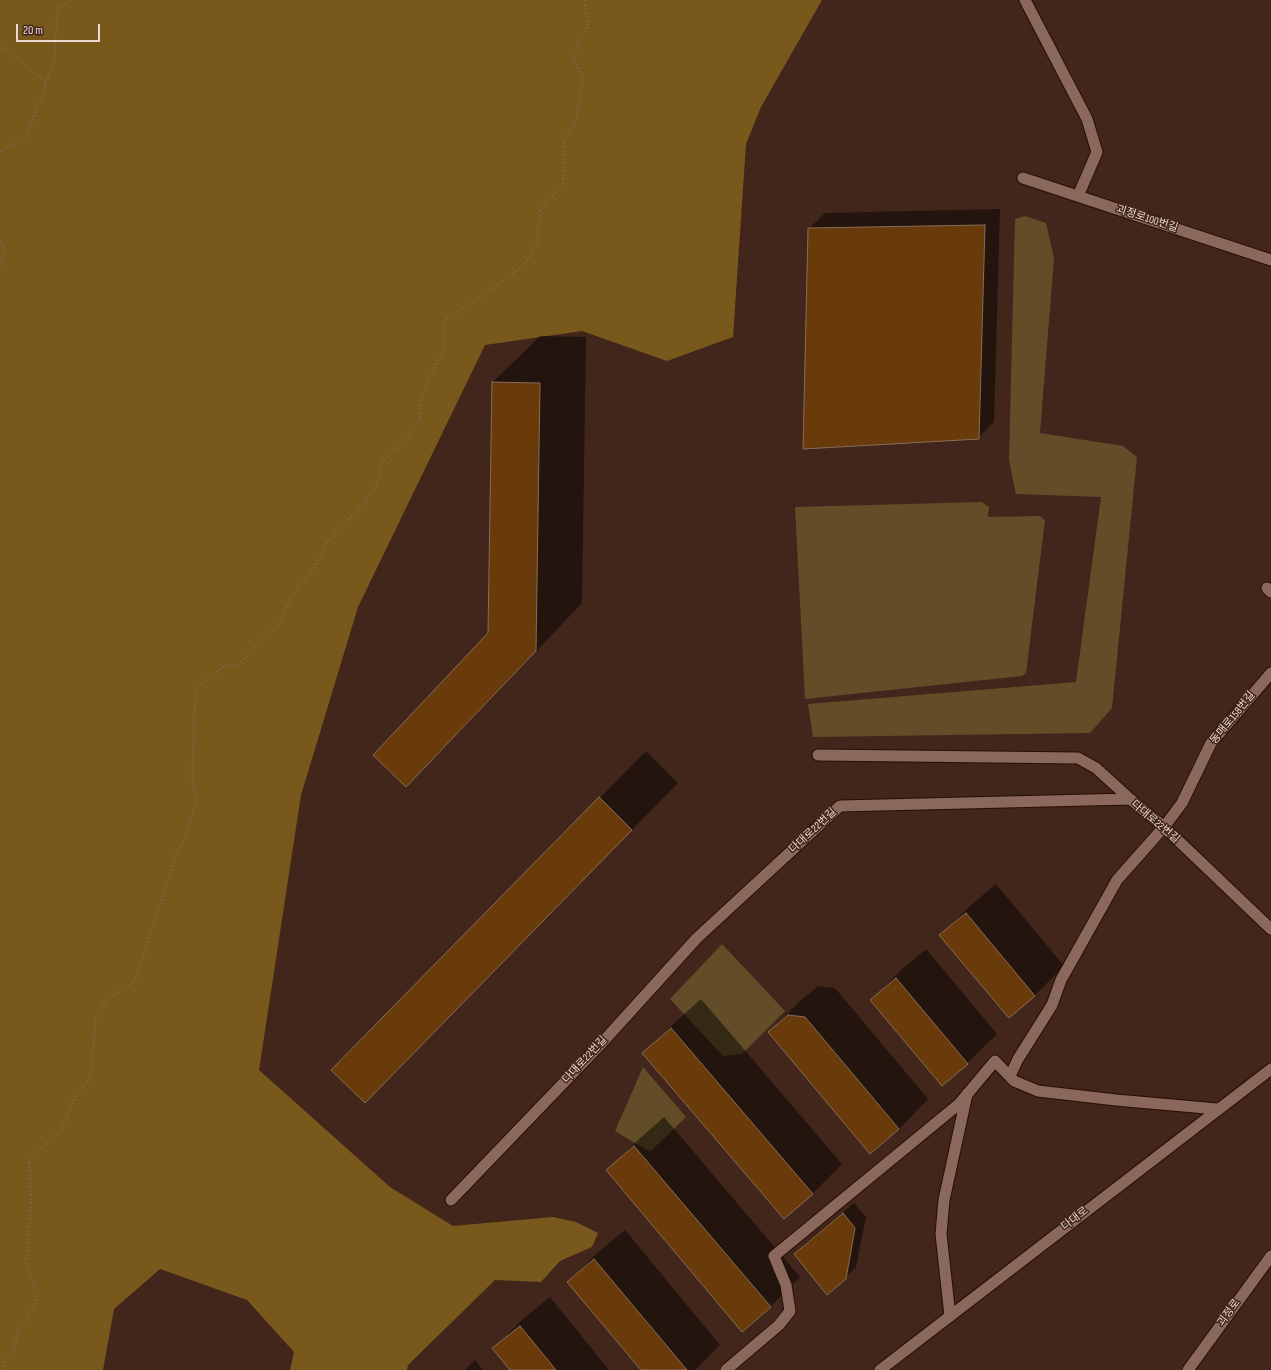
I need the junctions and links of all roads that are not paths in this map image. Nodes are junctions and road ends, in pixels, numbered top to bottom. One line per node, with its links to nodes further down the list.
1 (1025, 0): 3 (street)
2 (1023, 178): 3 (street, 괴정로100번길)
3 (1078, 196): 4 (street, 괴정로100번길)
4 (1271, 260)
5 (1271, 673): 8 (street, 동매로158번길)
6 (818, 755): 7 (street)
7 (1130, 799): 8 (street, 다대로22번길); 14 (street, 다대로22번길)
8 (1164, 827): 9 (street, 다대로22번길); 11 (street, 동매로158번길)
9 (1271, 929)
10 (1271, 1068): 13 (street, 다대로)
11 (1010, 1076): 12 (street); 13 (street)
12 (967, 1094): 16 (street); 17 (street)
13 (1217, 1109): 16 (street, 다대로)
14 (451, 1200)
15 (1271, 1256): 19 (street, 괴정로)
16 (950, 1316): 18 (street, 다대로)
17 (726, 1370)
18 (880, 1370)
19 (1188, 1370)

